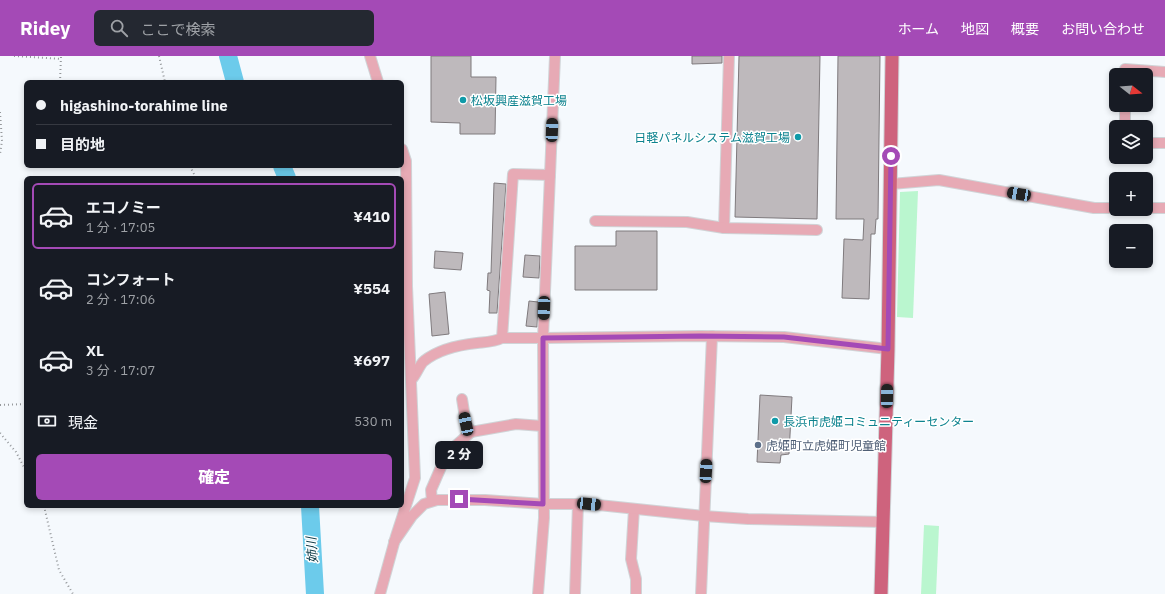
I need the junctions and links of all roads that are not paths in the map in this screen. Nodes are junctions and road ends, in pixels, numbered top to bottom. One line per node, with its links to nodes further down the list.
1 (370, 56): 7 (street)
2 (555, 56): 11 (street)
3 (729, 56): 17 (street)
4 (892, 56): 12 (main road)
5 (1153, 71): 6 (street)
6 (1165, 72)
7 (377, 80)
8 (1153, 143): 9 (street)
9 (1165, 143)
10 (404, 155): 23 (street)
11 (550, 175): 20 (street); 21 (street)
12 (891, 184): 13 (street); 22 (main road)
13 (1109, 208)
14 (1153, 208): 15 (street)
15 (1165, 208)
16 (595, 221): 17 (street)
17 (724, 228): 18 (street)
18 (817, 230)
19 (712, 336): 21 (street); 22 (street); 31 (street)
20 (502, 338): 21 (street); 23 (street)
21 (543, 338): 25 (street)
22 (888, 349): 32 (main road)
23 (412, 379): 33 (street)
24 (462, 399): 26 (street)
25 (542, 426): 26 (street); 28 (street)
26 (471, 432): 27 (street)
27 (432, 502): 28 (street); 33 (street)
28 (543, 504): 29 (street); 35 (street)
29 (578, 504): 30 (street); 36 (street)
30 (634, 509): 31 (street); 37 (street)
31 (704, 516): 32 (street); 38 (street)
32 (884, 522): 39 (main road)
33 (394, 542): 34 (street)
34 (380, 594)
35 (538, 594)
36 (575, 594)
37 (636, 594)
38 (701, 594)
39 (881, 594)

